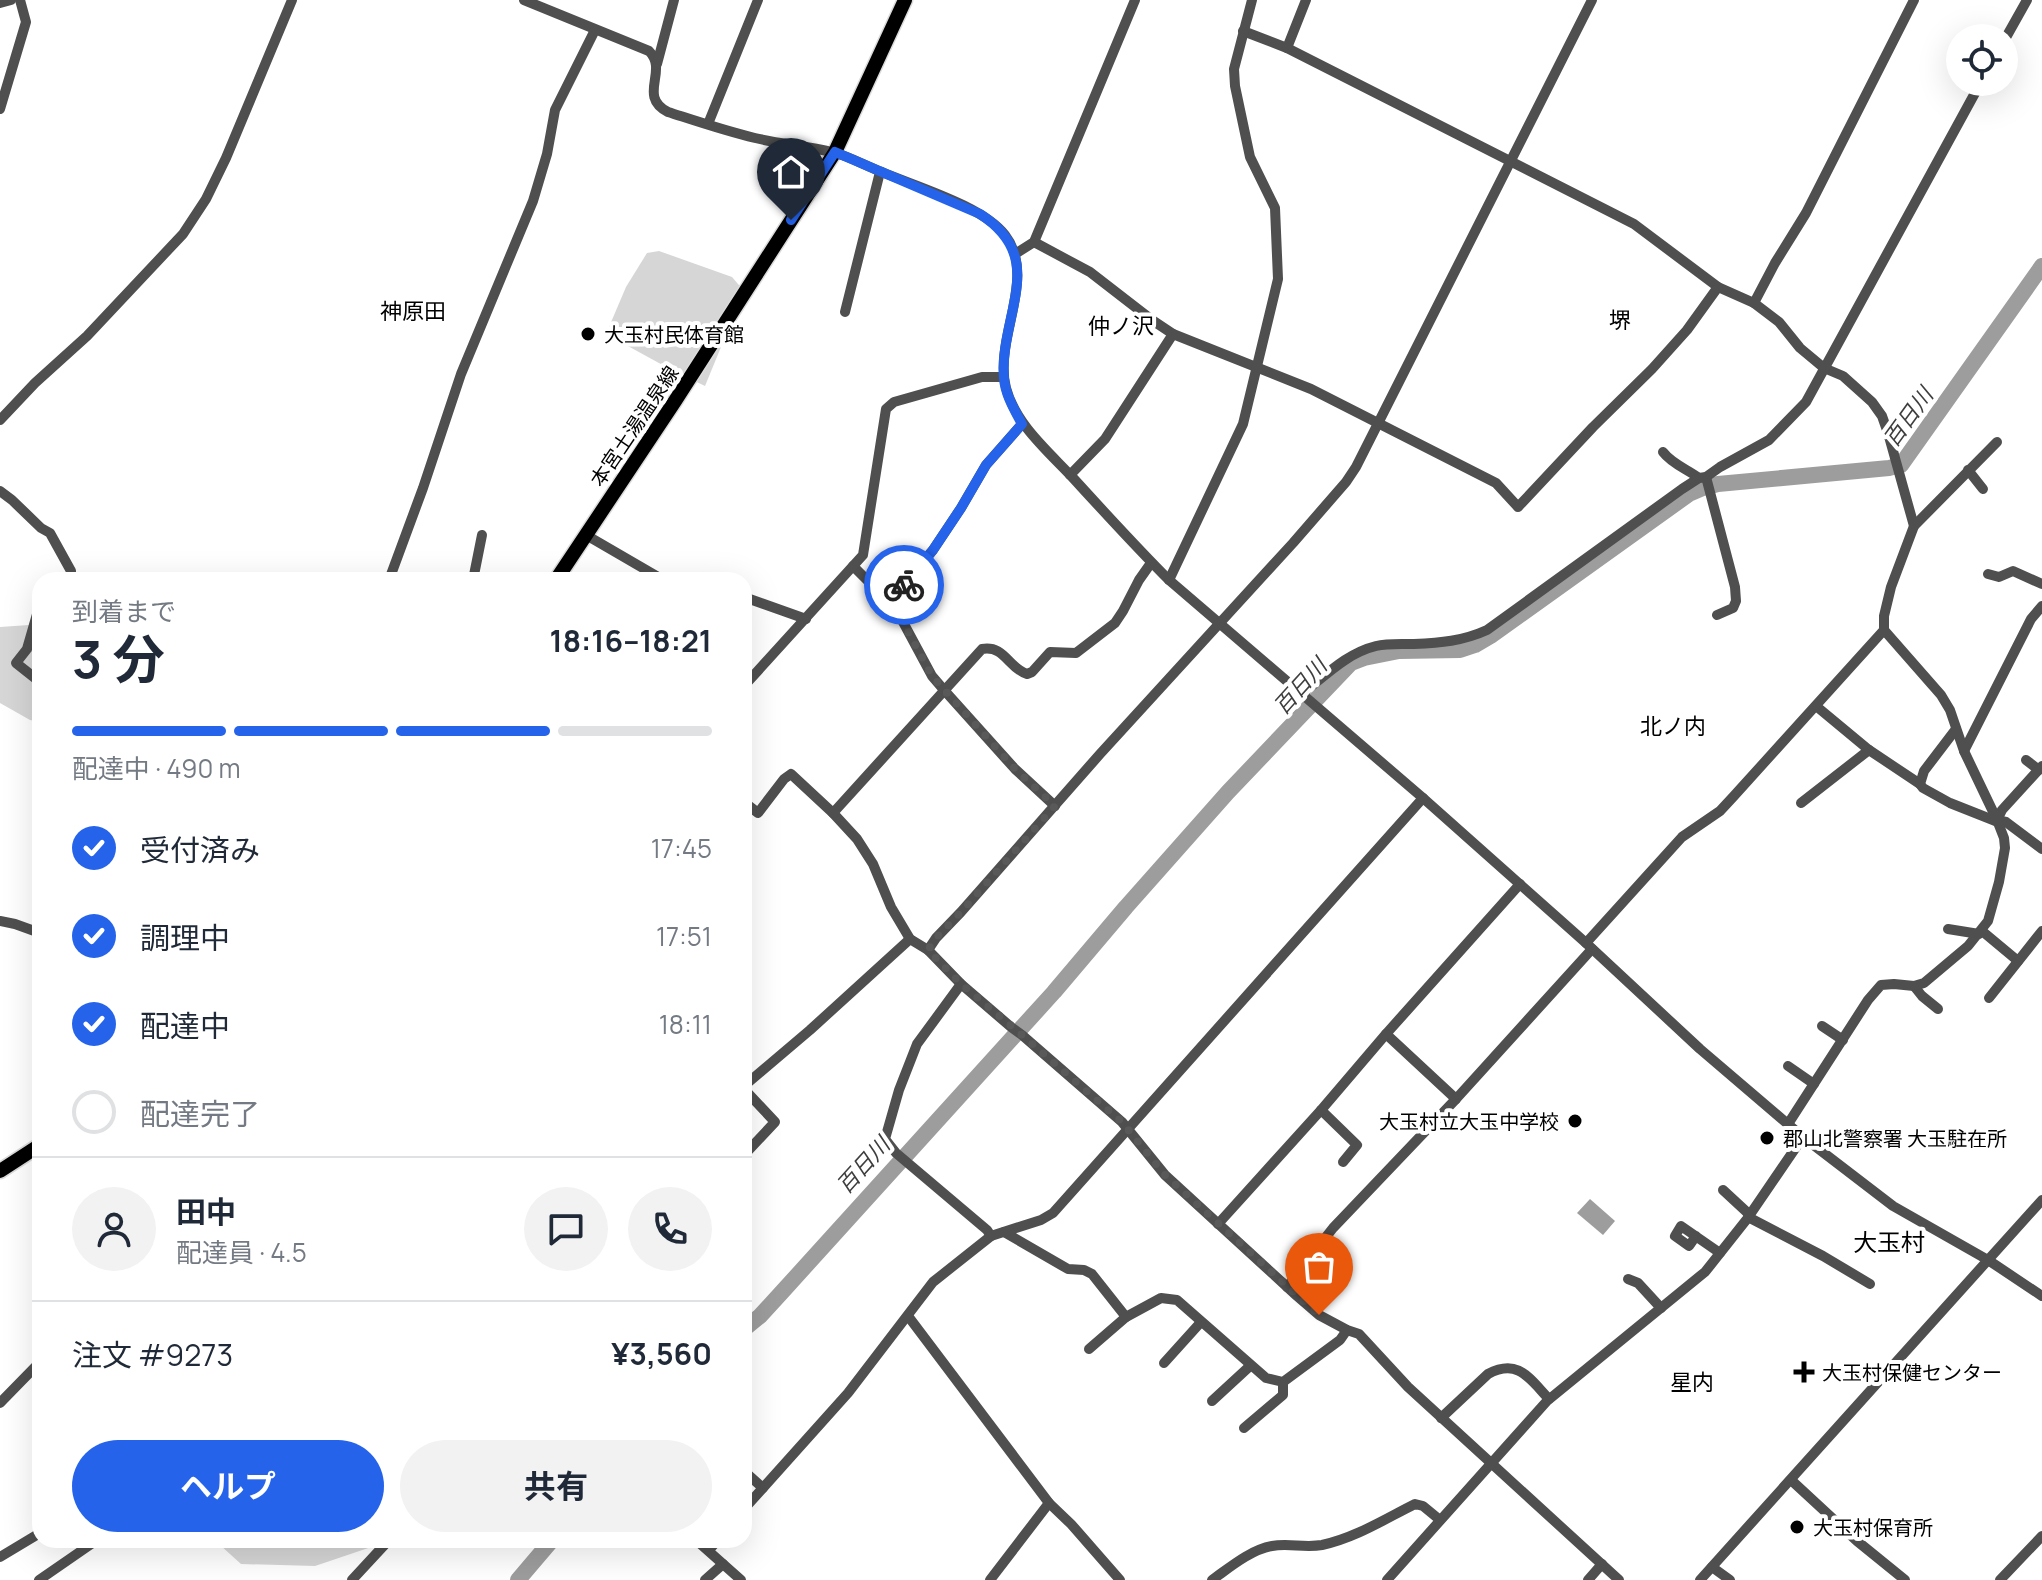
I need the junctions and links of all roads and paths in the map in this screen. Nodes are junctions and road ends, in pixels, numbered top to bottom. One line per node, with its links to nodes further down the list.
1 (11, 0): 14 (street)
2 (20, 0): 21 (street)
3 (292, 0): 35 (street)
4 (524, 0): 16 (street)
5 (674, 0): 19 (street)
6 (758, 0): 22 (street)
7 (905, 0): 23 (main road, 本宮土湯温泉線)
8 (1135, 0): 26 (street)
9 (1252, 0): 17 (street)
10 (1306, 0): 18 (street)
11 (1592, 0): 24 (street)
12 (1914, 0): 29 (street)
13 (2027, 0): 15 (street)
14 (0, 3)
15 (2014, 24)
16 (595, 30): 19 (street); 51 (street)
17 (1243, 31): 18 (street); 32 (street)
18 (1287, 48): 24 (street)
19 (657, 67): 22 (street)
20 (1973, 96): 33 (street)
21 (0, 109)
22 (708, 124): 23 (street)
23 (835, 152): 25 (street); 47 (main road, 本宮土湯温泉線)
24 (1510, 162): 28 (street); 36 (street)
25 (880, 172): 27 (street); 30 (street)
26 (1034, 242): 27 (street); 31 (street)
27 (1015, 254): 34 (street)
28 (1718, 287): 29 (street); 36 (street)
29 (1754, 303): 33 (street)
30 (845, 312)
31 (1173, 334): 32 (street); 41 (street)
32 (1257, 367): 36 (street); 56 (street)
33 (1824, 368): 42 (street); 45 (street)
34 (1004, 377): 37 (street); 49 (street)
35 (0, 420)
36 (1377, 423): 63 (street)
37 (1022, 424): 41 (street); 59 (street)
38 (1997, 442): 40 (street)
39 (1663, 452): 42 (street)
40 (1968, 470): 43 (street); 45 (street)
41 (1070, 475): 48 (street)
42 (1706, 482): 61 (street); 69 (street)
43 (1983, 489)
44 (0, 491): 50 (street)
45 (1914, 526): 64 (street)
46 (482, 535): 52 (street)
47 (586, 535): 53 (main road, 本宮土湯温泉線); 54 (street)
48 (1151, 563): 56 (street); 68 (street)
49 (853, 566): 59 (street); 62 (street)
50 (71, 572)
51 (392, 572)
52 (475, 572)
53 (561, 572)
54 (650, 572)
55 (1988, 574): 57 (street)
56 (1169, 580): 63 (street)
57 (2042, 584)
58 (752, 600): 62 (street)
59 (890, 602): 68 (street)
60 (2042, 606): 73 (street)
61 (1717, 615)
62 (806, 619): 67 (street)
63 (1220, 623): 69 (street); 79 (street)
64 (1884, 630): 70 (street); 71 (street)
65 (32, 632): 66 (street)
66 (32, 676)
67 (752, 677)
68 (944, 690): 79 (street); 81 (street)
69 (1306, 696): 77 (street)
70 (1816, 706): 72 (street); 91 (street)
71 (1956, 729): 73 (street); 76 (street)
72 (1869, 750): 76 (street); 78 (street)
73 (1964, 751): 82 (street)
74 (2026, 760): 75 (street)
75 (2040, 768): 82 (street)
76 (1920, 784): 82 (street)
77 (1423, 798): 84 (street); 108 (street)
78 (1801, 803)
79 (1055, 806): 92 (street)
80 (752, 808): 81 (street)
81 (833, 813): 90 (street)
82 (1998, 821): 83 (street); 89 (street)
83 (2042, 849)
84 (1520, 884): 91 (street); 99 (street)
85 (0, 921): 87 (street)
86 (1948, 929): 89 (street)
87 (32, 930)
88 (2042, 931): 93 (street)
89 (1980, 932): 93 (street); 95 (street)
90 (910, 939): 92 (street); 102 (street)
91 (1589, 946): 105 (street); 107 (street)
92 (928, 950): 94 (street)
93 (2018, 961): 96 (street)
94 (961, 984): 108 (street); 119 (street)
95 (1914, 986): 97 (street); 100 (street)
96 (1989, 998)
97 (1938, 1009)
98 (1822, 1026): 100 (street)
99 (1386, 1034): 105 (street); 106 (street)
100 (1843, 1040): 103 (street)
101 (1788, 1066): 103 (street)
102 (752, 1081)
103 (1814, 1084): 107 (street)
104 (752, 1097): 110 (street)
105 (1456, 1099): 125 (street)
106 (1321, 1110): 112 (street); 117 (street)
107 (1788, 1124): 109 (street)
108 (1127, 1129): 117 (street); 118 (street)
109 (1803, 1137): 116 (street); 122 (street)
110 (752, 1146)
111 (32, 1150): 113 (main road)
112 (1343, 1162)
113 (0, 1171)
114 (1723, 1190): 116 (street)
115 (2042, 1200): 122 (street)
116 (1749, 1216): 121 (street); 124 (street)
117 (1218, 1224): 125 (street)
118 (1004, 1232): 119 (street); 129 (street)
119 (991, 1236): 128 (street)
120 (1696, 1236): 121 (street)
121 (1720, 1253): 127 (street)
122 (1988, 1260): 126 (street); 144 (street)
123 (1628, 1279): 127 (street)
124 (1870, 1284)
125 (1287, 1287): 131 (street)
126 (2042, 1296)
127 (1661, 1308): 137 (street)
128 (908, 1316): 145 (street); 147 (street)
129 (1126, 1317): 130 (street); 132 (street)
130 (1201, 1322): 133 (street); 134 (street)
131 (1347, 1330): 136 (street); 140 (street)
132 (1089, 1349)
133 (1164, 1363)
134 (1250, 1366): 136 (street); 138 (street)
135 (32, 1374): 139 (street)
136 (1283, 1382): 141 (street)
137 (1549, 1399): 140 (street); 142 (street)
138 (1212, 1401)
139 (0, 1403)
140 (1441, 1418): 142 (street)
141 (1244, 1428)
142 (1490, 1463): 148 (street); 157 (street)
143 (752, 1478): 145 (street)
144 (1791, 1480): 158 (street); 159 (street)
145 (763, 1488): 146 (street)
146 (752, 1500)
147 (1049, 1503): 164 (street); 165 (street)
148 (1440, 1520): 166 (street); 167 (street)
149 (2042, 1536): 173 (street)
150 (32, 1538): 155 (street)
151 (85, 1548): 160 (street)
152 (382, 1548): 161 (street)
153 (706, 1548): 154 (street)
154 (709, 1550): 156 (street)
155 (0, 1557)
156 (723, 1564): 162 (street); 163 (street)
157 (1602, 1564): 168 (street); 169 (street)
158 (1712, 1567): 170 (street); 171 (street)
159 (1892, 1576): 172 (street)
160 (39, 1580)
161 (352, 1580)
162 (705, 1580)
163 (741, 1580)
164 (990, 1580)
165 (1120, 1580)
166 (1212, 1580)
167 (1387, 1580)
168 (1588, 1580)
169 (1619, 1580)
170 (1700, 1580)
171 (1730, 1580)
172 (1905, 1580)
173 (2000, 1580)

